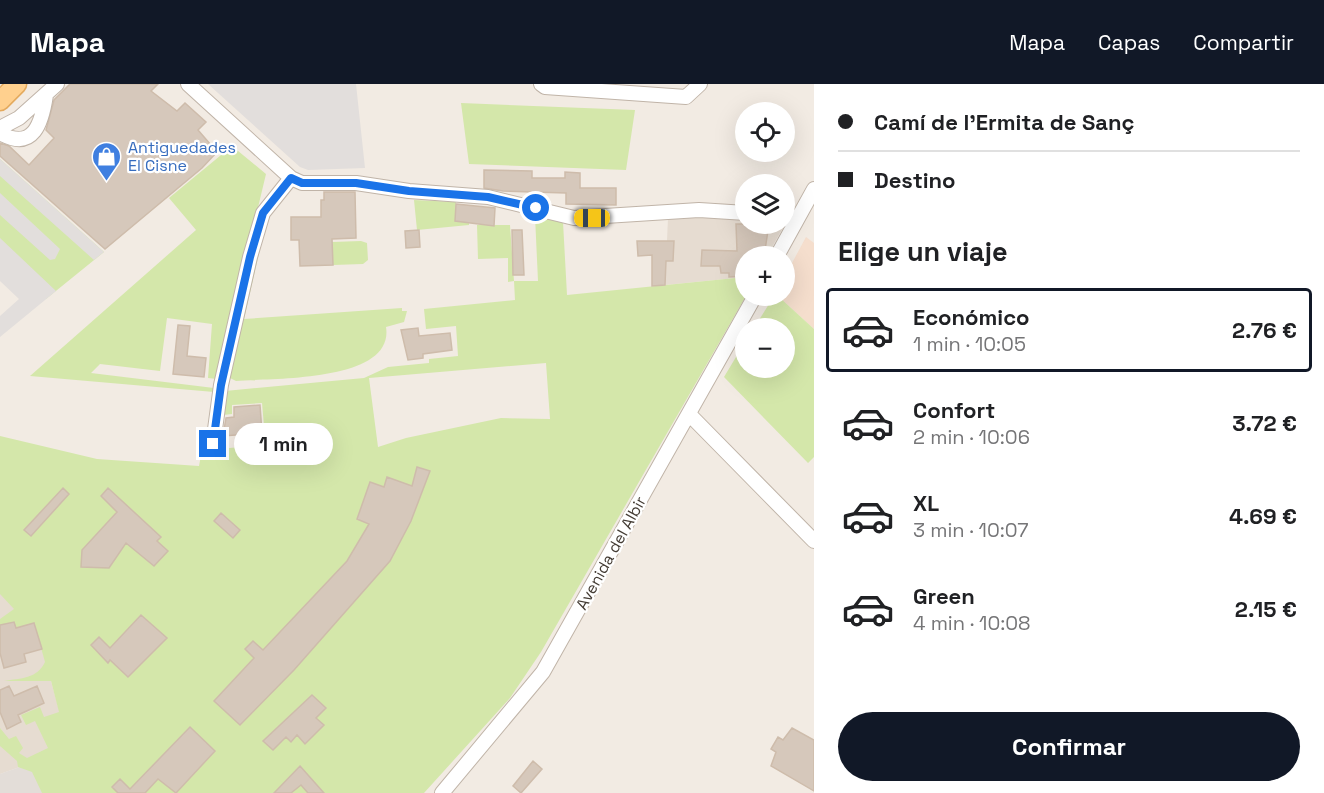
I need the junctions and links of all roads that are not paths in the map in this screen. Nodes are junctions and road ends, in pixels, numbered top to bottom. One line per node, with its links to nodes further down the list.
1 (17, 84): 8 (main road)
2 (57, 84): 7 (street)
3 (188, 84): 11 (street)
4 (700, 84): 6 (street)
5 (545, 85): 6 (street)
6 (626, 88)
7 (46, 95): 9 (street); 10 (street)
8 (0, 101)
9 (0, 128)
10 (0, 133)
11 (291, 178): 13 (street); 17 (street)
12 (814, 189): 14 (street)
13 (735, 212)
14 (795, 213)
15 (749, 306): 16 (street, Avenida del Albir)
16 (689, 414): 18 (street); 19 (street, Avenida del Albir)
17 (213, 444)
18 (814, 541)
19 (442, 793)

